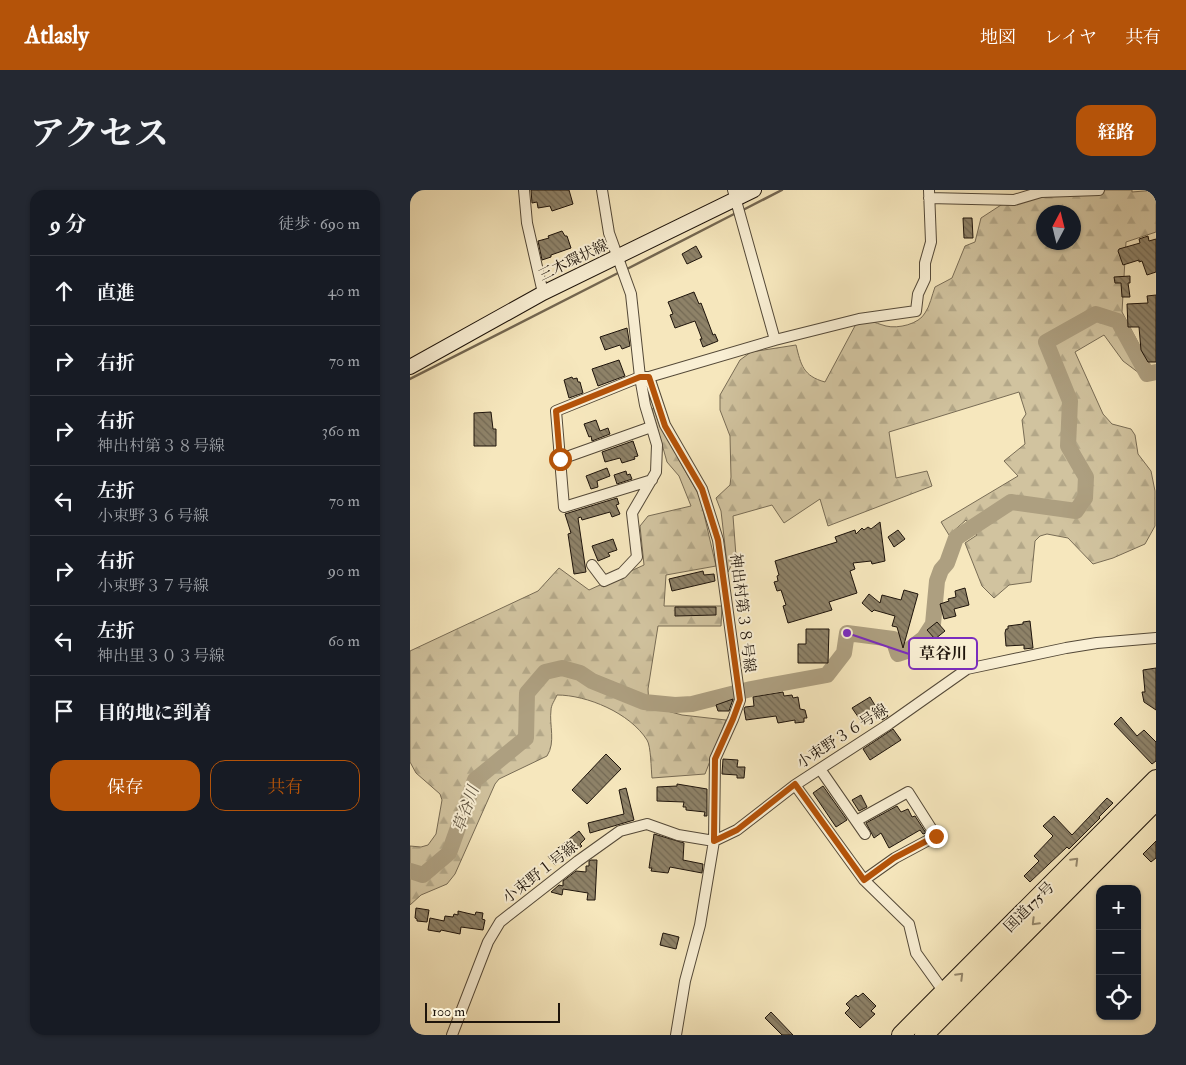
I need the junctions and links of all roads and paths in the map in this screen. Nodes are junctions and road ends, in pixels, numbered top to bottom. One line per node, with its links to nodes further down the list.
1 (524, 190): 8 (street)
2 (602, 190): 7 (street)
3 (754, 190): 6 (main road, 三木環状線)
4 (1099, 190): 5 (street)
5 (929, 194): 9 (street)
6 (734, 195): 7 (main road, 三木環状線); 9 (street)
7 (617, 257): 8 (main road, 三木環状線); 11 (street)
8 (543, 293): 10 (main road, 三木環状線)
9 (775, 340): 11 (street)
10 (410, 367)
11 (645, 377): 12 (street); 13 (street); 23 (street, 神出村第３８号線)
12 (651, 427): 13 (street); 14 (street)
13 (560, 459): 14 (street)
14 (652, 480): 15 (street)
15 (592, 566)
16 (1156, 638): 17 (street, 小束野３６号線)
17 (820, 769): 19 (street, 小束野３６号線); 21 (street)
18 (1156, 779): 25 (highway, 国道175号, one-way to 18)
19 (795, 784): 23 (street, 小束野３６号線); 24 (street)
20 (1156, 801): 29 (highway, 国道175号, one-way to 29)
21 (856, 821): 22 (street); 24 (street)
22 (865, 834)
23 (714, 841): 26 (street, 小束野１号線); 27 (street)
24 (864, 880): 25 (street)
25 (944, 992): 28 (highway, 国道175号)
26 (452, 1035)
27 (676, 1035)
28 (901, 1035)
29 (924, 1035)

